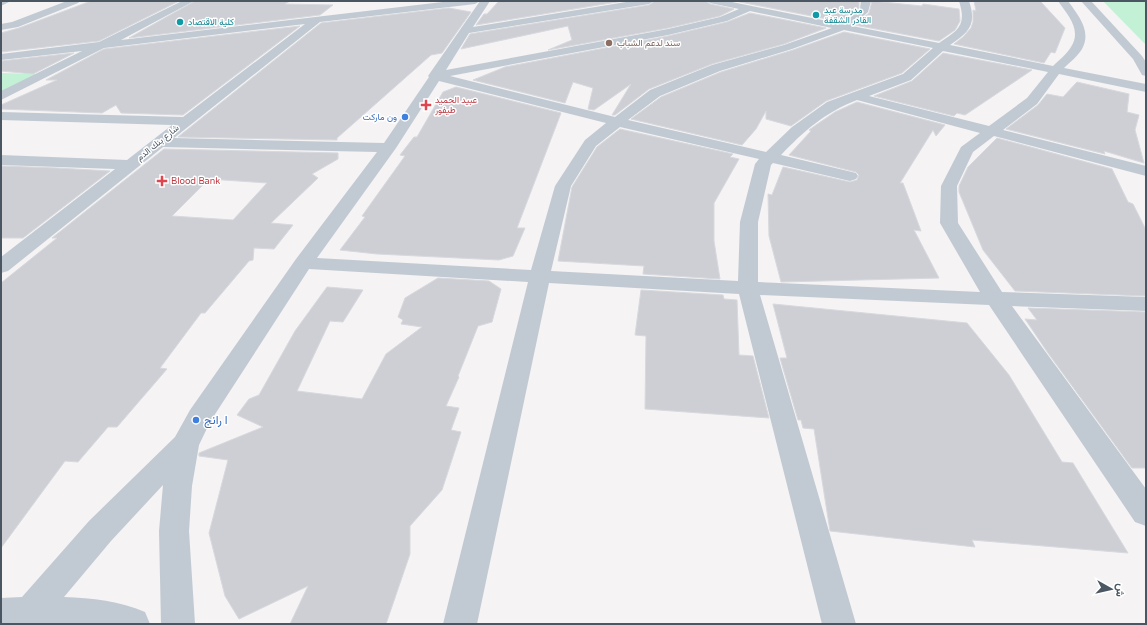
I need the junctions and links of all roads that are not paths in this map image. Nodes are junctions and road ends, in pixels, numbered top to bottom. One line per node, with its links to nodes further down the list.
1 (6, 1): 13 (street)
2 (75, 1): 16 (street)
3 (189, 1): 19 (street)
4 (475, 1): 15 (street)
5 (486, 1): 18 (street)
6 (649, 1): 18 (street)
7 (713, 1): 14 (street)
8 (764, 1): 14 (street)
9 (866, 1): 17 (street)
10 (964, 1): 20 (street)
11 (1063, 1): 23 (street)
12 (1086, 1): 22 (street)
13 (1, 3)
14 (749, 8): 17 (street); 24 (street)
15 (317, 20): 19 (street); 29 (street, شارع بنك الدم)
16 (1, 27)
17 (844, 27): 20 (street); 30 (street)
18 (465, 31): 24 (street)
19 (98, 46): 21 (street); 26 (street)
20 (941, 47): 23 (street); 27 (street)
21 (1, 57)
22 (1145, 69)
23 (1056, 70): 25 (street); 31 (street)
24 (434, 76): 30 (street); 33 (street)
25 (1146, 88)
26 (1, 96)
27 (855, 96): 31 (street); 34 (street)
28 (1, 116): 29 (street)
29 (186, 121): 32 (street, شارع بنك الدم)
30 (618, 122): 34 (street); 41 (street)
31 (993, 132): 37 (street); 43 (street)
32 (160, 142): 33 (street); 36 (street, شارع بنك الدم)
33 (388, 148): 39 (street)
34 (768, 158): 38 (street); 42 (street)
35 (1, 160): 36 (street)
36 (130, 165): 40 (street, شارع بنك الدم)
37 (1146, 171)
38 (850, 176)
39 (303, 263): 41 (street); 45 (street)
40 (1, 267)
41 (540, 276): 42 (street); 50 (street)
42 (748, 288): 43 (street); 51 (street)
43 (996, 300): 44 (street); 46 (street)
44 (1146, 304)
45 (185, 445): 47 (street); 49 (street)
46 (1146, 513)
47 (18, 618): 48 (street)
48 (134, 624)
49 (178, 624)
50 (460, 624)
51 (839, 624)

